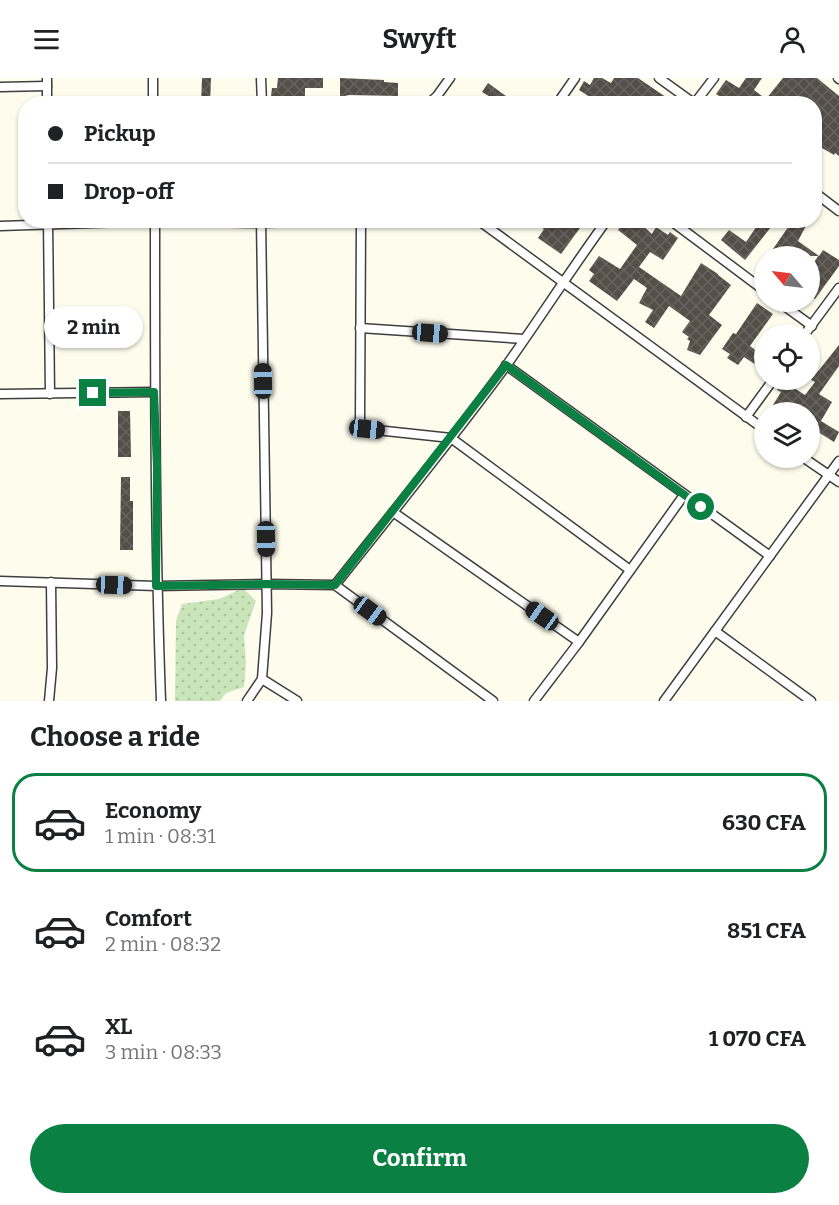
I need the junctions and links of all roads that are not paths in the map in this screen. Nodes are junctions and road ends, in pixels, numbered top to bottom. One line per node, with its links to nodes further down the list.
1 (153, 78): 9 (street)
2 (261, 78): 10 (street)
3 (450, 78): 11 (street)
4 (575, 78): 12 (street)
5 (659, 78): 13 (street)
6 (714, 78): 14 (street)
7 (47, 82): 8 (street)
8 (0, 87)
9 (153, 96)
10 (262, 96)
11 (437, 96)
12 (563, 96)
13 (684, 96)
14 (700, 96)
15 (822, 198): 16 (street)
16 (839, 211)
17 (18, 225): 18 (street)
18 (0, 226)
19 (48, 228): 38 (street)
20 (155, 228): 36 (street)
21 (261, 228): 52 (street)
22 (361, 228): 32 (street)
23 (489, 228): 26 (street)
24 (601, 228): 26 (street)
25 (681, 228): 27 (street)
26 (562, 283): 33 (street); 39 (street)
27 (754, 283)
28 (839, 288): 31 (street)
29 (793, 312): 30 (street)
30 (809, 324)
31 (813, 324)
32 (360, 328): 33 (street); 41 (street)
33 (524, 339): 34 (street)
34 (506, 365): 41 (street); 46 (street)
35 (766, 390): 39 (street)
36 (154, 392): 38 (street); 54 (street)
37 (0, 394): 38 (street)
38 (50, 394)
39 (746, 417): 40 (street)
40 (754, 422)
41 (451, 438): 47 (street); 49 (street)
42 (839, 461): 44 (street)
43 (819, 468): 44 (street)
44 (829, 475): 45 (street); 48 (street)
45 (839, 482)
46 (684, 495): 48 (street); 49 (street)
47 (393, 512): 53 (street); 56 (street)
48 (770, 556): 55 (street)
49 (630, 570): 56 (street)
50 (0, 581): 51 (street)
51 (51, 582): 54 (street); 58 (street)
52 (266, 584): 53 (street); 54 (street); 57 (street)
53 (335, 585): 62 (street)
54 (156, 586): 59 (street)
55 (715, 631): 64 (street); 65 (street)
56 (579, 642): 63 (street)
57 (262, 679): 60 (street); 61 (street)
58 (50, 701)
59 (161, 701)
60 (247, 701)
61 (297, 701)
62 (494, 701)
63 (534, 701)
64 (664, 701)
65 (812, 701)

